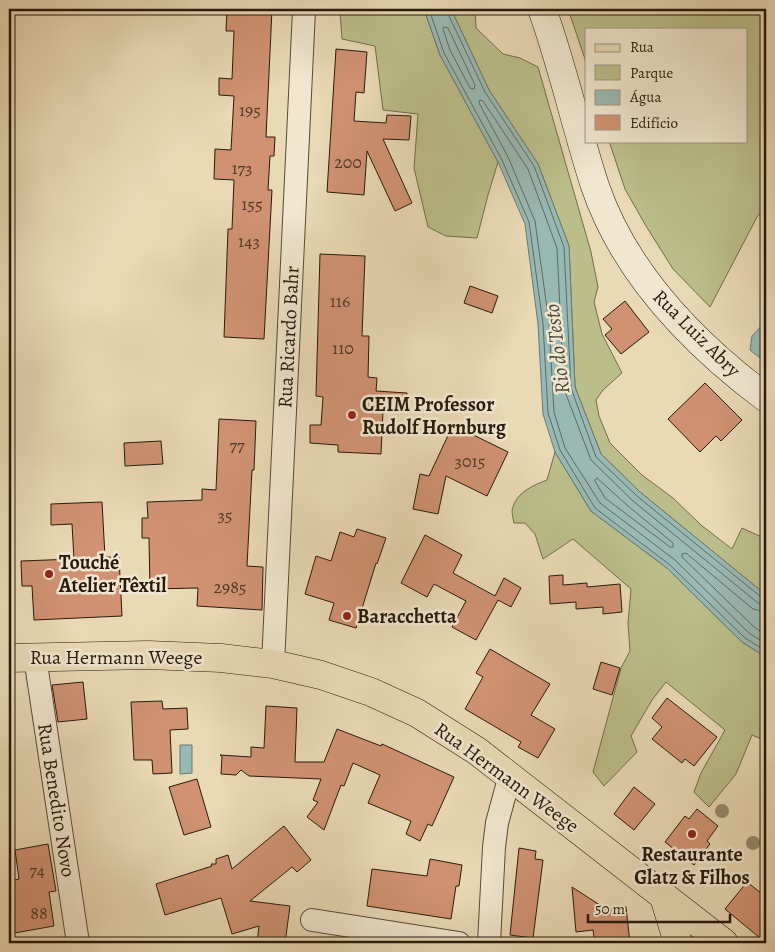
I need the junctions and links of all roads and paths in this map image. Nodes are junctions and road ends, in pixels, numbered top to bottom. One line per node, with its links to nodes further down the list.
1 (542, 9): 3 (street, Rua Luiz Abry)
2 (304, 10): 5 (street, Rua Ricardo Bahr)
3 (766, 398)
4 (22, 657): 5 (main road, Rua Hermann Weege); 10 (street, Rua Benedito Novo)
5 (273, 664): 6 (main road, Rua Hermann Weege)
6 (510, 775): 7 (main road, Rua Hermann Weege); 12 (street)
7 (664, 897): 9 (main road, Rua Hermann Weege); 13 (main road)
8 (312, 920): 11 (street)
9 (721, 941): 14 (main road)
10 (78, 943)
11 (459, 943)
12 (489, 943)
13 (678, 943)
14 (682, 943)

